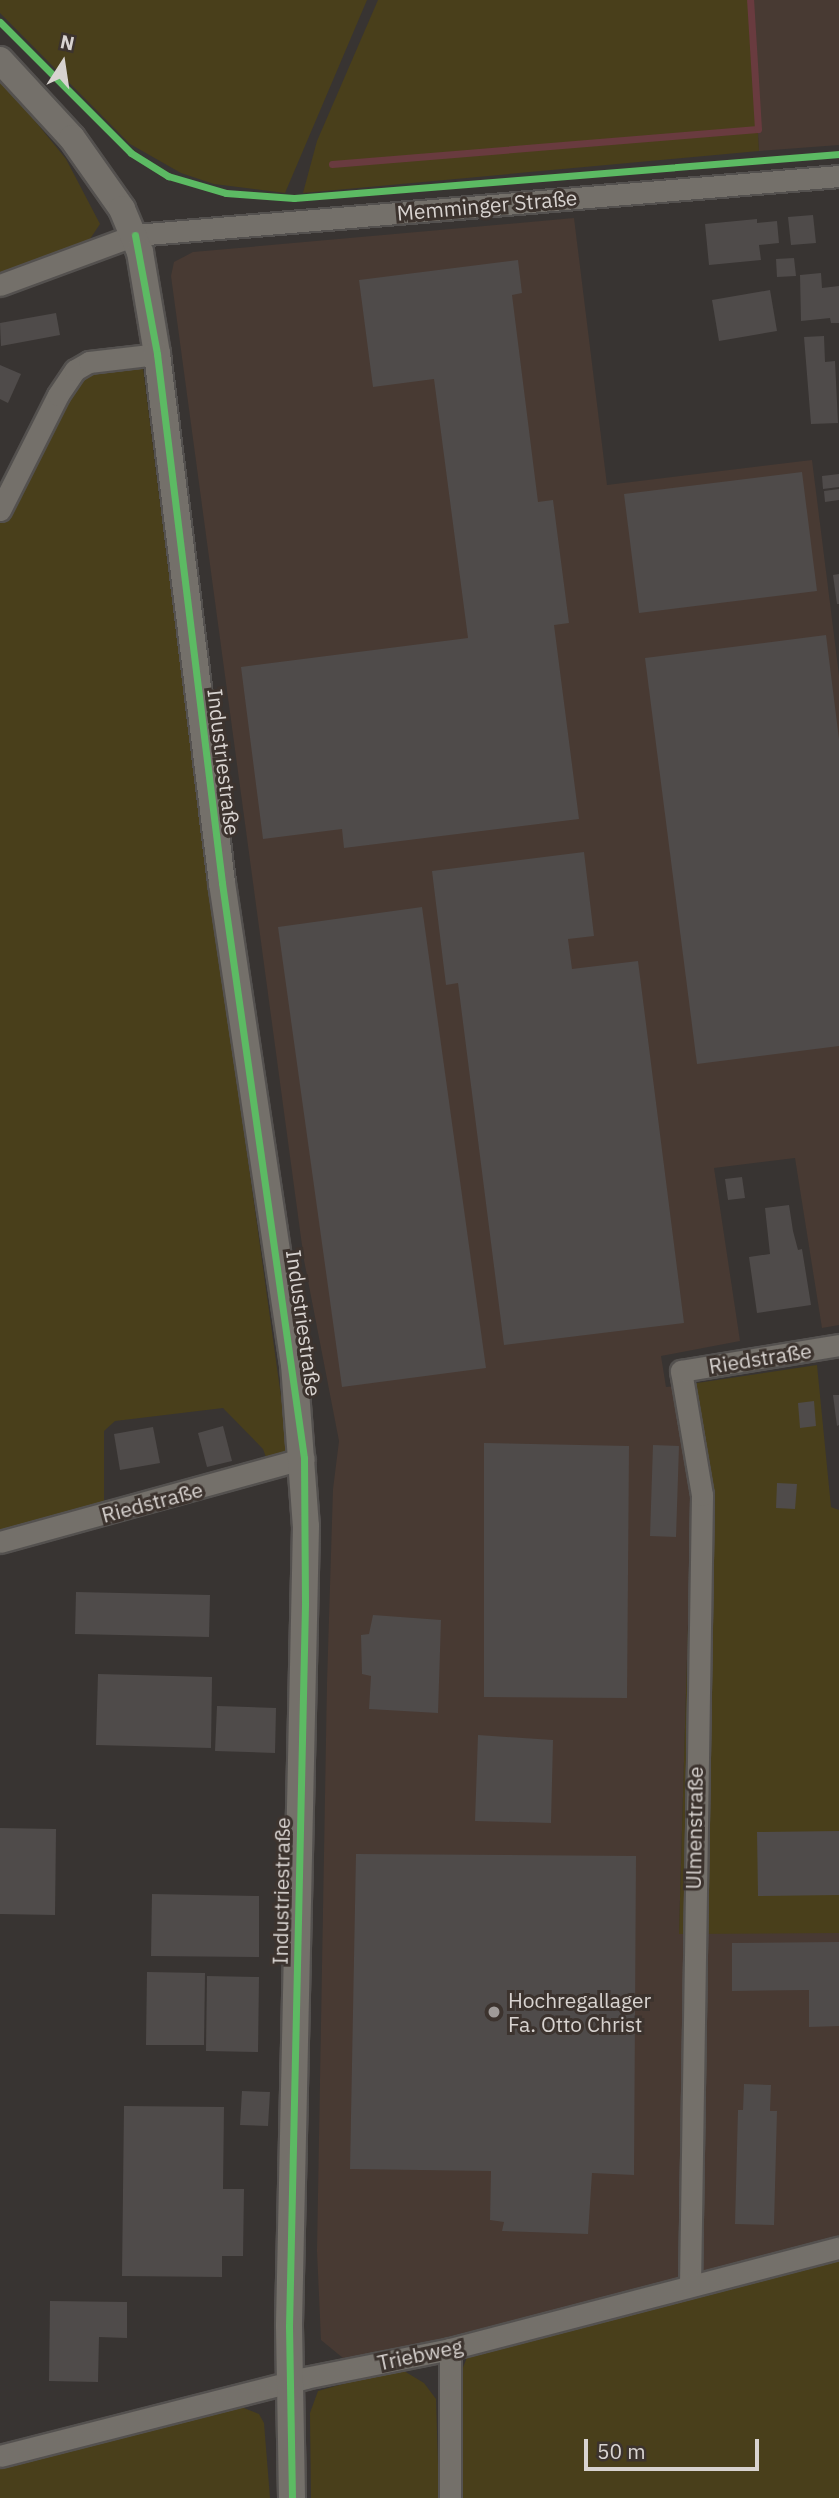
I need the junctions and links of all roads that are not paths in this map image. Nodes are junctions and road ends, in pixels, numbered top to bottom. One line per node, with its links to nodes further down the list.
1 (0, 60): 3 (street, Industriestraße)
2 (839, 176): 3 (street, Memminger Straße)
3 (135, 235): 4 (street, Memminger Straße); 5 (street, Industriestraße)
4 (0, 285)
5 (157, 354): 6 (street); 9 (street, Industriestraße)
6 (0, 509)
7 (839, 1345): 8 (street, Riedstraße)
8 (681, 1371): 12 (street, Ulmenstraße)
9 (304, 1458): 10 (street, Riedstraße); 14 (street, Industriestraße)
10 (0, 1542)
11 (839, 2248): 12 (street, Triebweg)
12 (690, 2286): 13 (street, Triebweg)
13 (450, 2349): 14 (street, Triebweg); 17 (street)
14 (289, 2382): 15 (street, Triebweg); 16 (street, Industriestraße)
15 (0, 2456)
16 (292, 2498)
17 (450, 2498)

